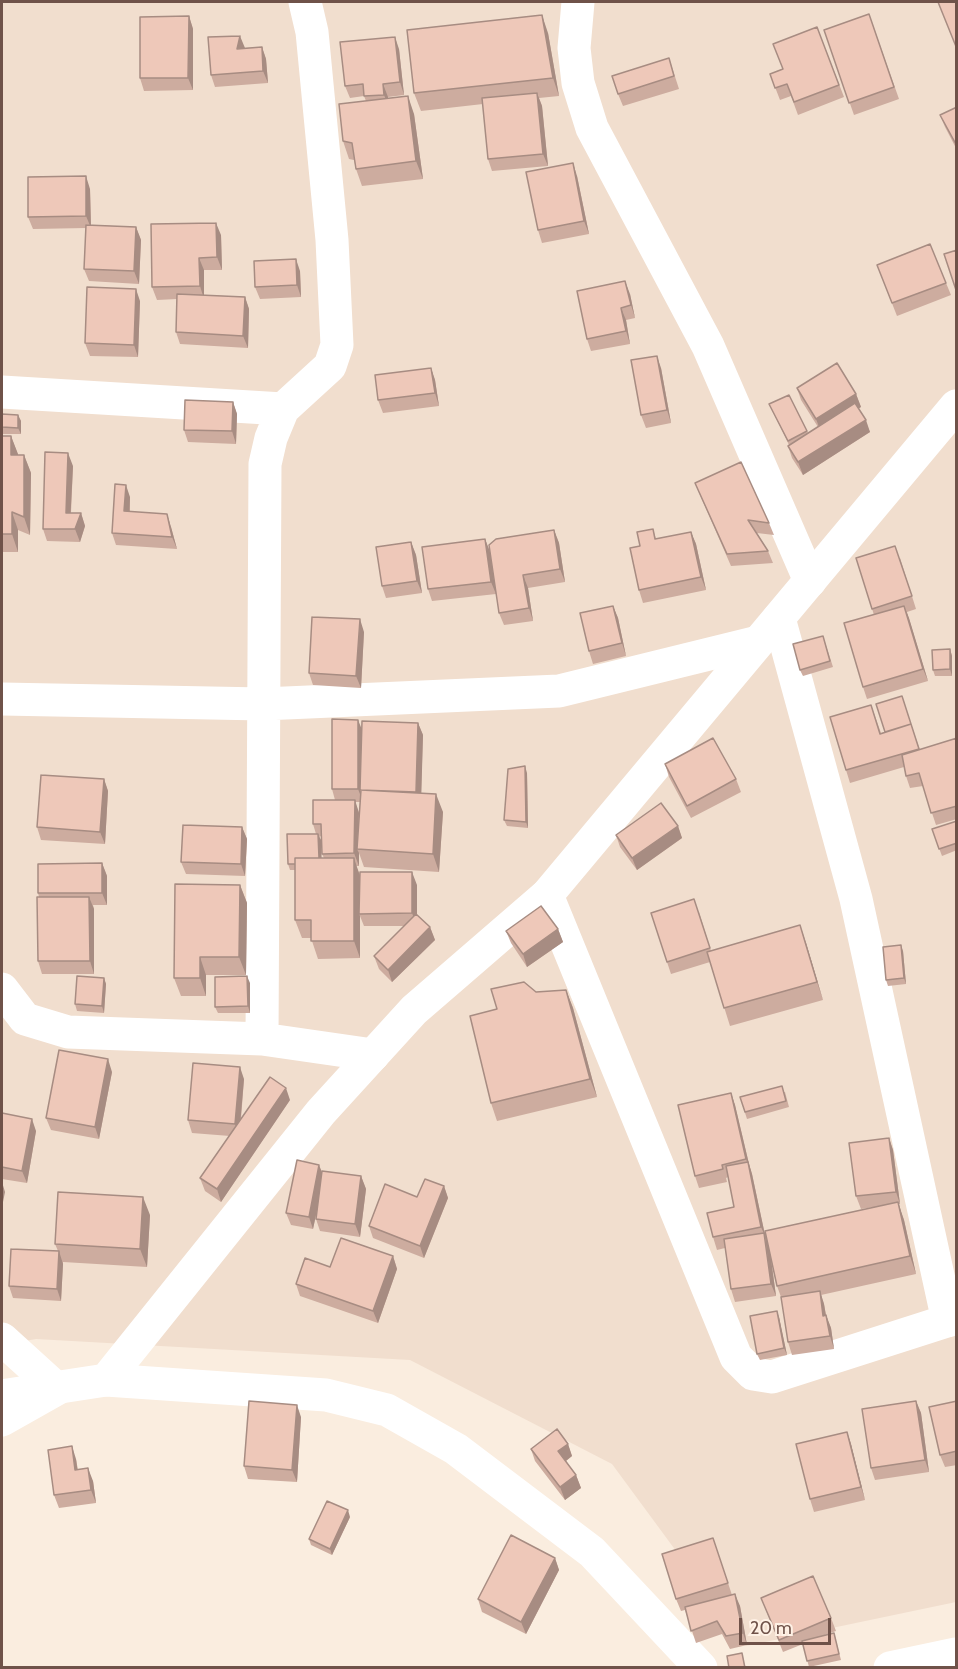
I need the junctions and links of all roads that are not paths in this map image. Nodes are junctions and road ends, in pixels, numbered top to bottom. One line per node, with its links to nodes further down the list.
1 (304, 2): 5 (street)
2 (578, 2): 6 (street)
3 (2, 392): 5 (street)
4 (957, 406): 6 (street)
5 (283, 409): 9 (street)
6 (810, 580): 7 (street)
7 (769, 630): 9 (street); 10 (street); 14 (street)
8 (2, 699): 9 (street)
9 (263, 704): 12 (street)
10 (547, 895): 13 (street); 14 (street)
11 (2, 989): 12 (street)
12 (262, 1039): 13 (street)
13 (373, 1055): 16 (street)
14 (952, 1319)
15 (2, 1339): 17 (street)
16 (106, 1380): 17 (street); 21 (street)
17 (57, 1389): 18 (street); 19 (street)
18 (2, 1396)
19 (2, 1420)
20 (957, 1654): 22 (street)
21 (702, 1668)
22 (890, 1668)

